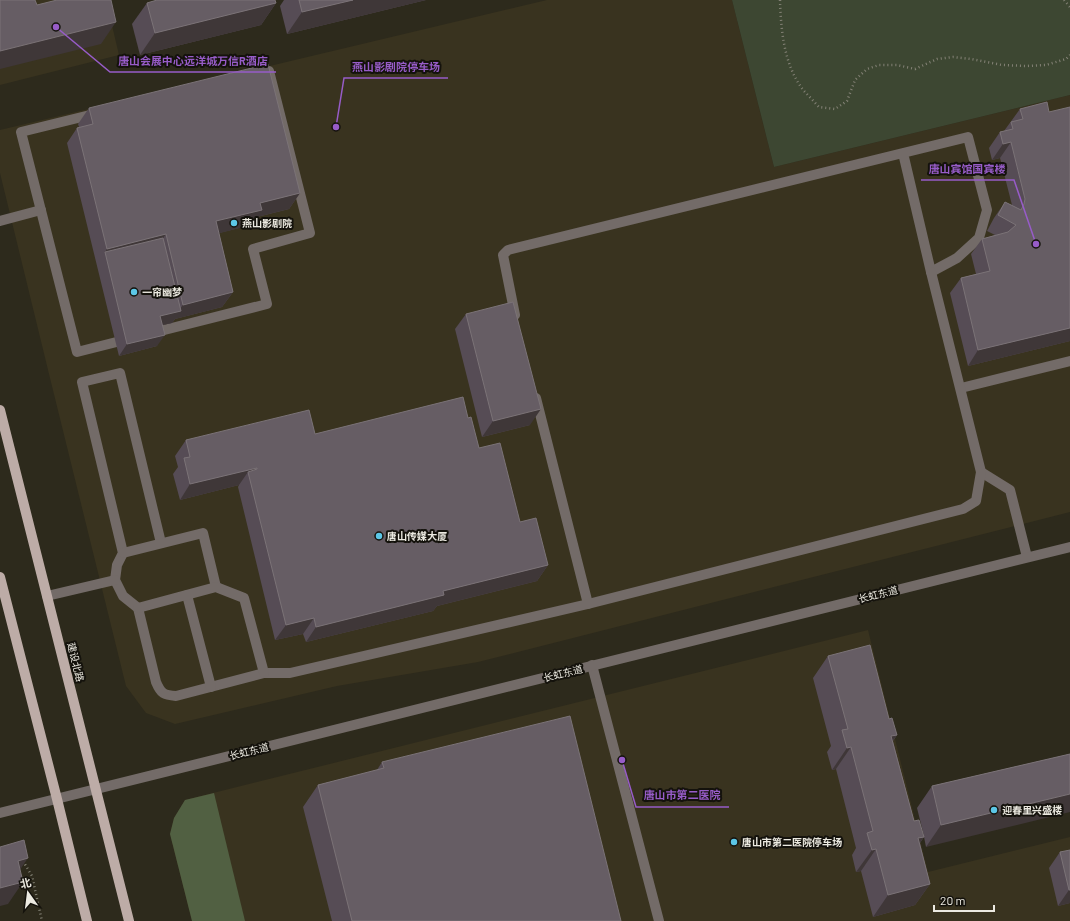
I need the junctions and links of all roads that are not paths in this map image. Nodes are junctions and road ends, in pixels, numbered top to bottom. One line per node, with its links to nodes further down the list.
1 (903, 152): 4 (street); 4 (street); 5 (street)
2 (41, 210): 2 (street); 3 (street)
3 (0, 220)
4 (931, 272): 7 (street)
5 (518, 324)
6 (1070, 361): 7 (street)
7 (961, 388): 10 (street)
8 (535, 392): 21 (street)
9 (0, 410): 19 (main road, 建设北路)
10 (981, 472): 14 (street); 21 (street)
11 (161, 543): 13 (street); 13 (street); 17 (street)
12 (1070, 547): 14 (street, 长虹东道)
13 (123, 552): 16 (street)
14 (1027, 558): 23 (street, 长虹东道)
15 (0, 577): 20 (main road)
16 (115, 580): 19 (street); 22 (street)
17 (216, 587): 18 (street); 24 (street)
18 (187, 595): 22 (street); 25 (street)
19 (47, 596): 26 (main road, 建设北路)
20 (3, 599): 27 (main road)
21 (588, 604): 24 (street)
22 (138, 608): 25 (street)
23 (592, 665): 26 (street, 长虹东道); 31 (street)
24 (264, 673): 25 (street)
25 (211, 687)
26 (97, 789): 27 (street, 长虹东道); 30 (main road, 建设北路)
27 (57, 799): 28 (street, 长虹东道); 29 (main road)
28 (0, 813)
29 (86, 921)
30 (129, 921)
31 (659, 921)

